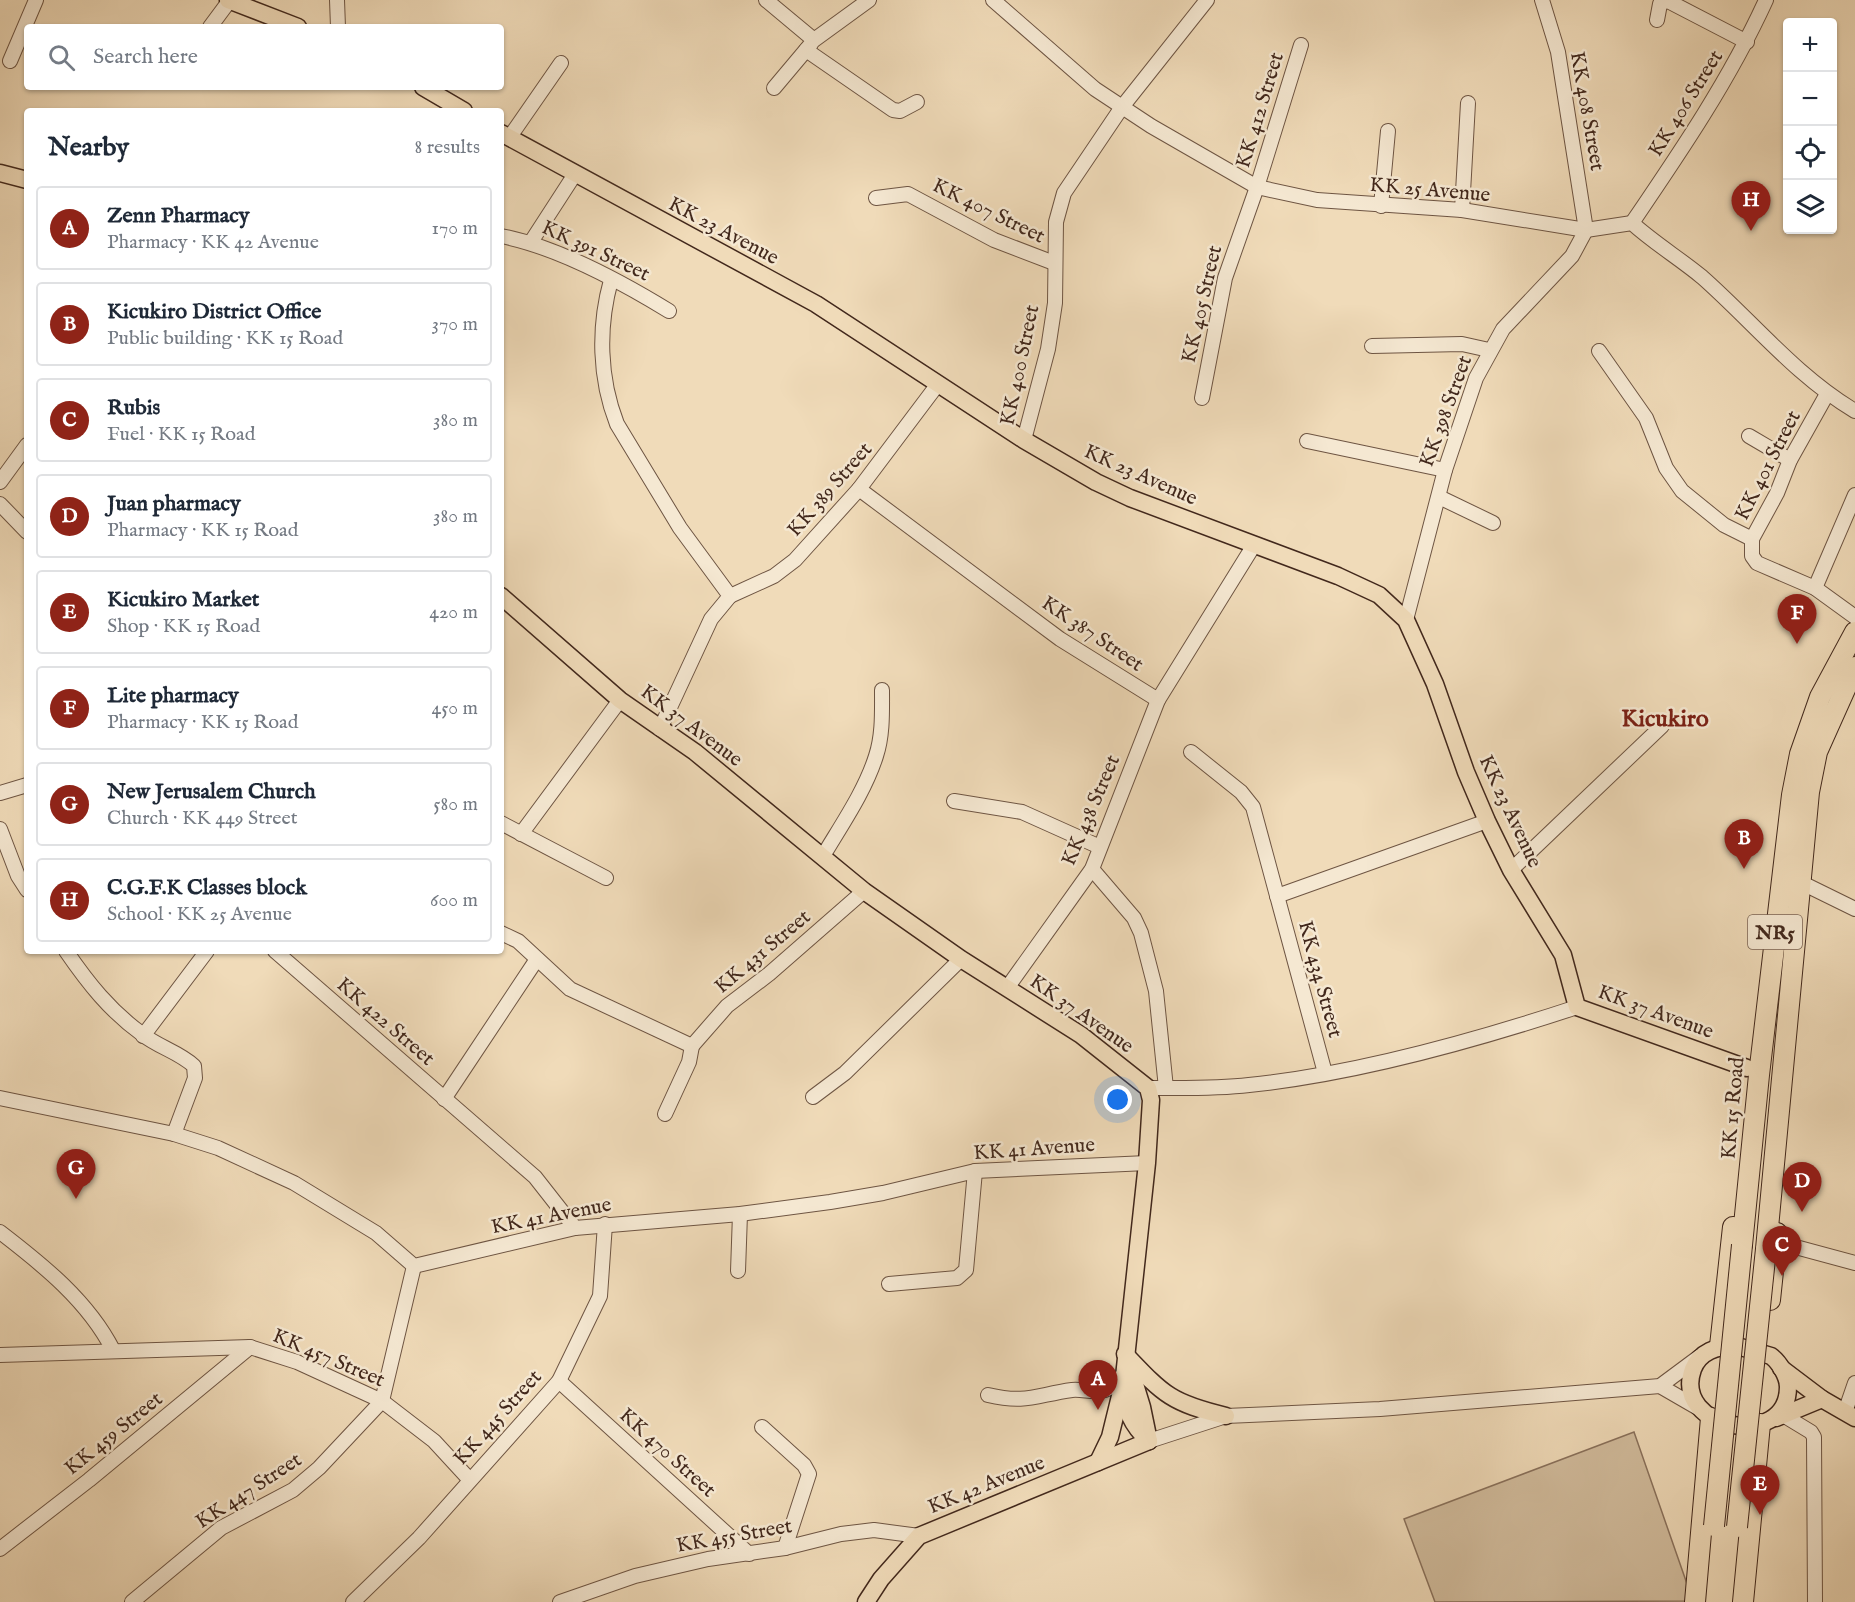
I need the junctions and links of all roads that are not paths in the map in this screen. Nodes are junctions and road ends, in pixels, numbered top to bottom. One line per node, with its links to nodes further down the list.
1 (36, 0): 12 (street)
2 (229, 0): 13 (street); 14 (main road)
3 (337, 0): 15 (street)
4 (766, 0): 18 (street)
5 (869, 0): 18 (street)
6 (993, 0): 26 (street, KK 25 Avenue)
7 (1207, 0): 26 (street, KK 407 Street)
8 (1542, 0): 38 (street, KK 408 Street)
9 (1666, 0): 11 (street); 17 (street)
10 (1766, 0): 17 (street, KK 406 Street)
11 (1658, 20)
12 (26, 24)
13 (212, 24)
14 (290, 24)
15 (338, 24)
16 (24, 28): 20 (street)
17 (1747, 42): 37 (street, KK 406 Street)
18 (810, 45): 22 (street); 24 (street)
19 (1301, 45): 33 (street, KK 412 Street)
20 (10, 61)
21 (561, 63): 29 (street)
22 (774, 88)
23 (428, 90): 27 (main road)
24 (917, 102)
25 (1468, 103): 36 (street)
26 (1122, 107): 33 (street, KK 25 Avenue); 41 (street, KK 407 Street)
27 (459, 108)
28 (1388, 131): 35 (street)
29 (505, 135): 30 (main road, KK 23 Avenue)
30 (575, 174): 40 (street); 47 (main road, KK 23 Avenue)
31 (1, 177): 32 (main road)
32 (24, 180)
33 (1257, 187): 35 (street, KK 25 Avenue); 49 (street, KK 405 Street)
34 (876, 198): 41 (street, KK 407 Street)
35 (1381, 206): 36 (street, KK 25 Avenue)
36 (1462, 210): 38 (street, KK 25 Avenue)
37 (1632, 223): 38 (street, KK 25 Avenue); 48 (street)
38 (1586, 230): 45 (street, KK 398 Street)
39 (504, 237): 40 (street, KK 391 Street)
40 (531, 242): 42 (street, KK 391 Street)
41 (1054, 263): 52 (street, KK 400 Street)
42 (611, 280): 43 (street, KK 391 Street); 67 (street)
43 (669, 311)
44 (1372, 346): 45 (street)
45 (1489, 350): 56 (street, KK 398 Street)
46 (1599, 351): 64 (street)
47 (938, 384): 52 (main road, KK 23 Avenue); 58 (street, KK 389 Street)
48 (1827, 394): 50 (street); 55 (street, KK 401 Street)
49 (1202, 398)
50 (1855, 411)
51 (1749, 436): 55 (street)
52 (1024, 440): 65 (main road, KK 23 Avenue)
53 (1307, 441): 56 (street)
54 (24, 449): 57 (street)
55 (1790, 460): 64 (street, KK 401 Street)
56 (1445, 470): 60 (street, KK 398 Street)
57 (0, 482)
58 (859, 489): 67 (street, KK 389 Street); 75 (street, KK 387 Street)
59 (1855, 495): 66 (street)
60 (1439, 497): 62 (street, KK 398 Street); 70 (street, KK 398 Street)
61 (0, 504): 63 (street)
62 (1492, 523)
63 (24, 529)
64 (1752, 539): 66 (street, KK 401 Street)
65 (1254, 545): 70 (main road, KK 23 Avenue); 75 (street, KK 387 Street)
66 (1815, 588): 69 (street)
67 (730, 596): 77 (street)
68 (504, 600): 74 (main road, KK 37 Avenue)
69 (1855, 617)
70 (1406, 620): 82 (main road, KK 23 Avenue)
71 (1855, 632): 103 (highway, KK 15 Road / NR5)
72 (1852, 677): 91 (highway, NR5)
73 (882, 690): 87 (street)
74 (620, 700): 77 (main road, KK 37 Avenue); 85 (street)
75 (1158, 700): 86 (street, KK 438 Street)
76 (1662, 726): 89 (street)
77 (660, 729): 87 (main road, KK 37 Avenue)
78 (1191, 752): 94 (street, KK 434 Street)
79 (24, 786): 80 (street)
80 (0, 792)
81 (954, 801): 86 (street)
82 (1487, 820): 89 (main road, KK 23 Avenue); 94 (street)
83 (504, 825): 85 (street)
84 (0, 829): 92 (street)
85 (521, 834): 90 (street)
86 (1100, 847): 88 (street, KK 438 Street)
87 (823, 856): 93 (main road, KK 37 Avenue)
88 (1092, 869): 102 (street, KK 438 Street); 109 (street)
89 (1511, 870): 104 (main road, KK 23 Avenue)
90 (606, 878)
91 (1800, 882): 95 (street); 122 (highway, NR5)
92 (24, 885)
93 (864, 891): 101 (main road, KK 37 Avenue); 106 (street, KK 431 Street)
94 (1277, 896): 108 (street, KK 434 Street)
95 (1855, 909)
96 (504, 934): 100 (street)
97 (68, 954): 105 (street)
98 (205, 954): 105 (street)
99 (277, 954): 113 (street, KK 422 Street)
100 (537, 959): 106 (street); 113 (street, KK 422 Street)
101 (961, 959): 102 (main road, KK 37 Avenue); 111 (street)
102 (1008, 988): 110 (main road, KK 37 Avenue)
103 (1766, 1004): 107 (highway); 158 (highway, KK 15 Road / NR5, bridge)
104 (1577, 1007): 107 (main road, KK 37 Avenue); 108 (street, KK 37 Avenue)
105 (143, 1036): 115 (street)
106 (692, 1046): 114 (street, KK 431 Street)
107 (1747, 1068): 129 (highway)
108 (1326, 1073): 109 (street, KK 37 Avenue)
109 (1166, 1088): 110 (street, KK 37 Avenue)
110 (1148, 1089): 116 (main road)
111 (813, 1097)
112 (0, 1098): 115 (street)
113 (444, 1099): 120 (street, KK 422 Street)
114 (665, 1114)
115 (174, 1134): 124 (street)
116 (1146, 1163): 117 (street, KK 41 Avenue); 131 (main road)
117 (975, 1170): 118 (street, KK 41 Avenue); 126 (street)
118 (740, 1214): 119 (street, KK 41 Avenue); 125 (street)
119 (605, 1224): 120 (street, KK 41 Avenue); 135 (street, KK 445 Street)
120 (575, 1228): 124 (street, KK 41 Avenue)
121 (0, 1232): 128 (street)
122 (1771, 1246): 123 (street); 130 (highway); 159 (highway, NR5, bridge)
123 (1855, 1263)
124 (414, 1266): 140 (street, KK 447 Street)
125 (738, 1271)
126 (889, 1284)
127 (250, 1347): 128 (street, KK 457 Street); 140 (street, KK 457 Street); 151 (street, KK 459 Street)
128 (113, 1350): 132 (street, KK 457 Street)
129 (1712, 1350): 130 (main road); 137 (street); 141 (main road)
130 (1764, 1353): 133 (main road)
131 (1125, 1354): 134 (main road); 143 (main road); 146 (main road)
132 (0, 1355)
133 (1781, 1368): 139 (main road); 144 (main road)
134 (1123, 1380): 138 (street); 146 (main road); 147 (main road)
135 (559, 1381): 148 (street, KK 445 Street); 152 (street, KK 470 Street)
136 (1855, 1383): 142 (street)
137 (1660, 1386): 141 (street); 143 (street)
138 (988, 1395)
139 (1822, 1399): 142 (main road); 144 (main road)
140 (382, 1401): 148 (street, KK 457 Street); 153 (street, KK 447 Street)
141 (1705, 1413): 144 (main road); 157 (highway)
142 (1850, 1415)
143 (1226, 1416): 146 (street)
144 (1773, 1419): 160 (highway); 161 (street)
145 (762, 1426): 150 (street)
146 (1149, 1441): 147 (main road, KK 42 Avenue)
147 (1098, 1462): 149 (main road, KK 42 Avenue)
148 (469, 1479): 154 (street, KK 445 Street)
149 (919, 1536): 150 (street, KK 455 Street); 156 (main road, KK 42 Avenue)
150 (785, 1548): 152 (street, KK 455 Street)
151 (0, 1549)
152 (749, 1554): 155 (street, KK 455 Street)
153 (132, 1602)
154 (353, 1602)
155 (560, 1602)
156 (866, 1602)
157 (1695, 1602)
158 (1706, 1602)
159 (1732, 1602)
160 (1743, 1602)
161 (1815, 1602)

